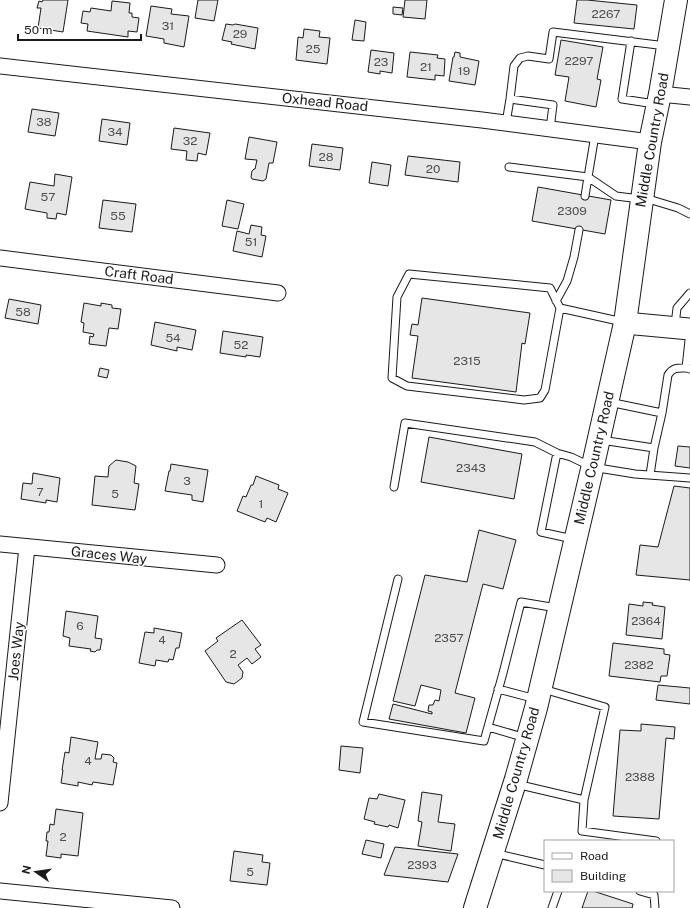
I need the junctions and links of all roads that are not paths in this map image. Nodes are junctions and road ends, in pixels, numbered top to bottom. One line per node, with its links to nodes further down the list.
1 (676, 0): 3 (main road, Middle Country Road)
2 (631, 41): 3 (lane); 6 (lane); 7 (lane)
3 (668, 46): 7 (main road, Middle Country Road)
4 (0, 66): 8 (street, Oxhead Road)
5 (690, 97): 7 (street)
6 (510, 99): 8 (lane); 9 (lane)
7 (659, 99): 11 (main road, Middle Country Road)
8 (506, 123): 9 (street, Oxhead Road)
9 (550, 129): 10 (street, Oxhead Road)
10 (595, 135): 11 (street, Oxhead Road); 13 (lane)
11 (650, 142): 15 (main road, Middle Country Road)
12 (509, 166): 13 (lane)
13 (588, 176): 14 (lane); 15 (lane)
14 (586, 196)
15 (642, 198): 16 (lane); 23 (main road, Middle Country Road)
16 (690, 214)
17 (579, 230): 21 (lane)
18 (0, 258): 19 (street, Craft Road)
19 (278, 293)
20 (690, 293): 24 (lane)
21 (556, 300): 22 (lane); 22 (lane)
22 (560, 308): 23 (lane)
23 (625, 322): 24 (street); 26 (main road, Middle Country Road)
24 (685, 329): 25 (lane)
25 (688, 369): 27 (lane)
26 (607, 401): 27 (lane); 28 (main road, Middle Country Road)
27 (662, 413): 29 (lane)
28 (598, 440): 29 (lane); 31 (main road, Middle Country Road)
29 (654, 448): 32 (lane)
30 (557, 453): 31 (lane); 34 (lane); 35 (lane)
31 (592, 467): 32 (lane); 35 (main road, Middle Country Road)
32 (650, 475): 33 (lane)
33 (690, 478)
34 (394, 486)
35 (575, 540): 40 (main road, Middle Country Road)
36 (0, 544): 37 (street, Graces Way)
37 (27, 547): 38 (street, Graces Way); 47 (street, Joes Way)
38 (217, 565)
39 (398, 579): 43 (lane)
40 (559, 608): 41 (lane); 42 (main road, Middle Country Road)
41 (498, 689): 42 (lane); 43 (lane)
42 (539, 694): 44 (main road, Middle Country Road); 46 (lane)
43 (488, 727): 44 (lane)
44 (527, 738): 45 (main road, Middle Country Road)
45 (514, 784): 46 (lane); 49 (main road, Middle Country Road)
46 (584, 800): 48 (lane)
47 (0, 804)
48 (649, 840)
49 (492, 853): 50 (lane); 55 (main road, Middle Country Road)
50 (544, 864)
51 (0, 891): 54 (street)
52 (558, 892): 56 (lane)
53 (644, 892): 57 (lane)
54 (172, 908)
55 (475, 908)
56 (552, 908)
57 (655, 908)

